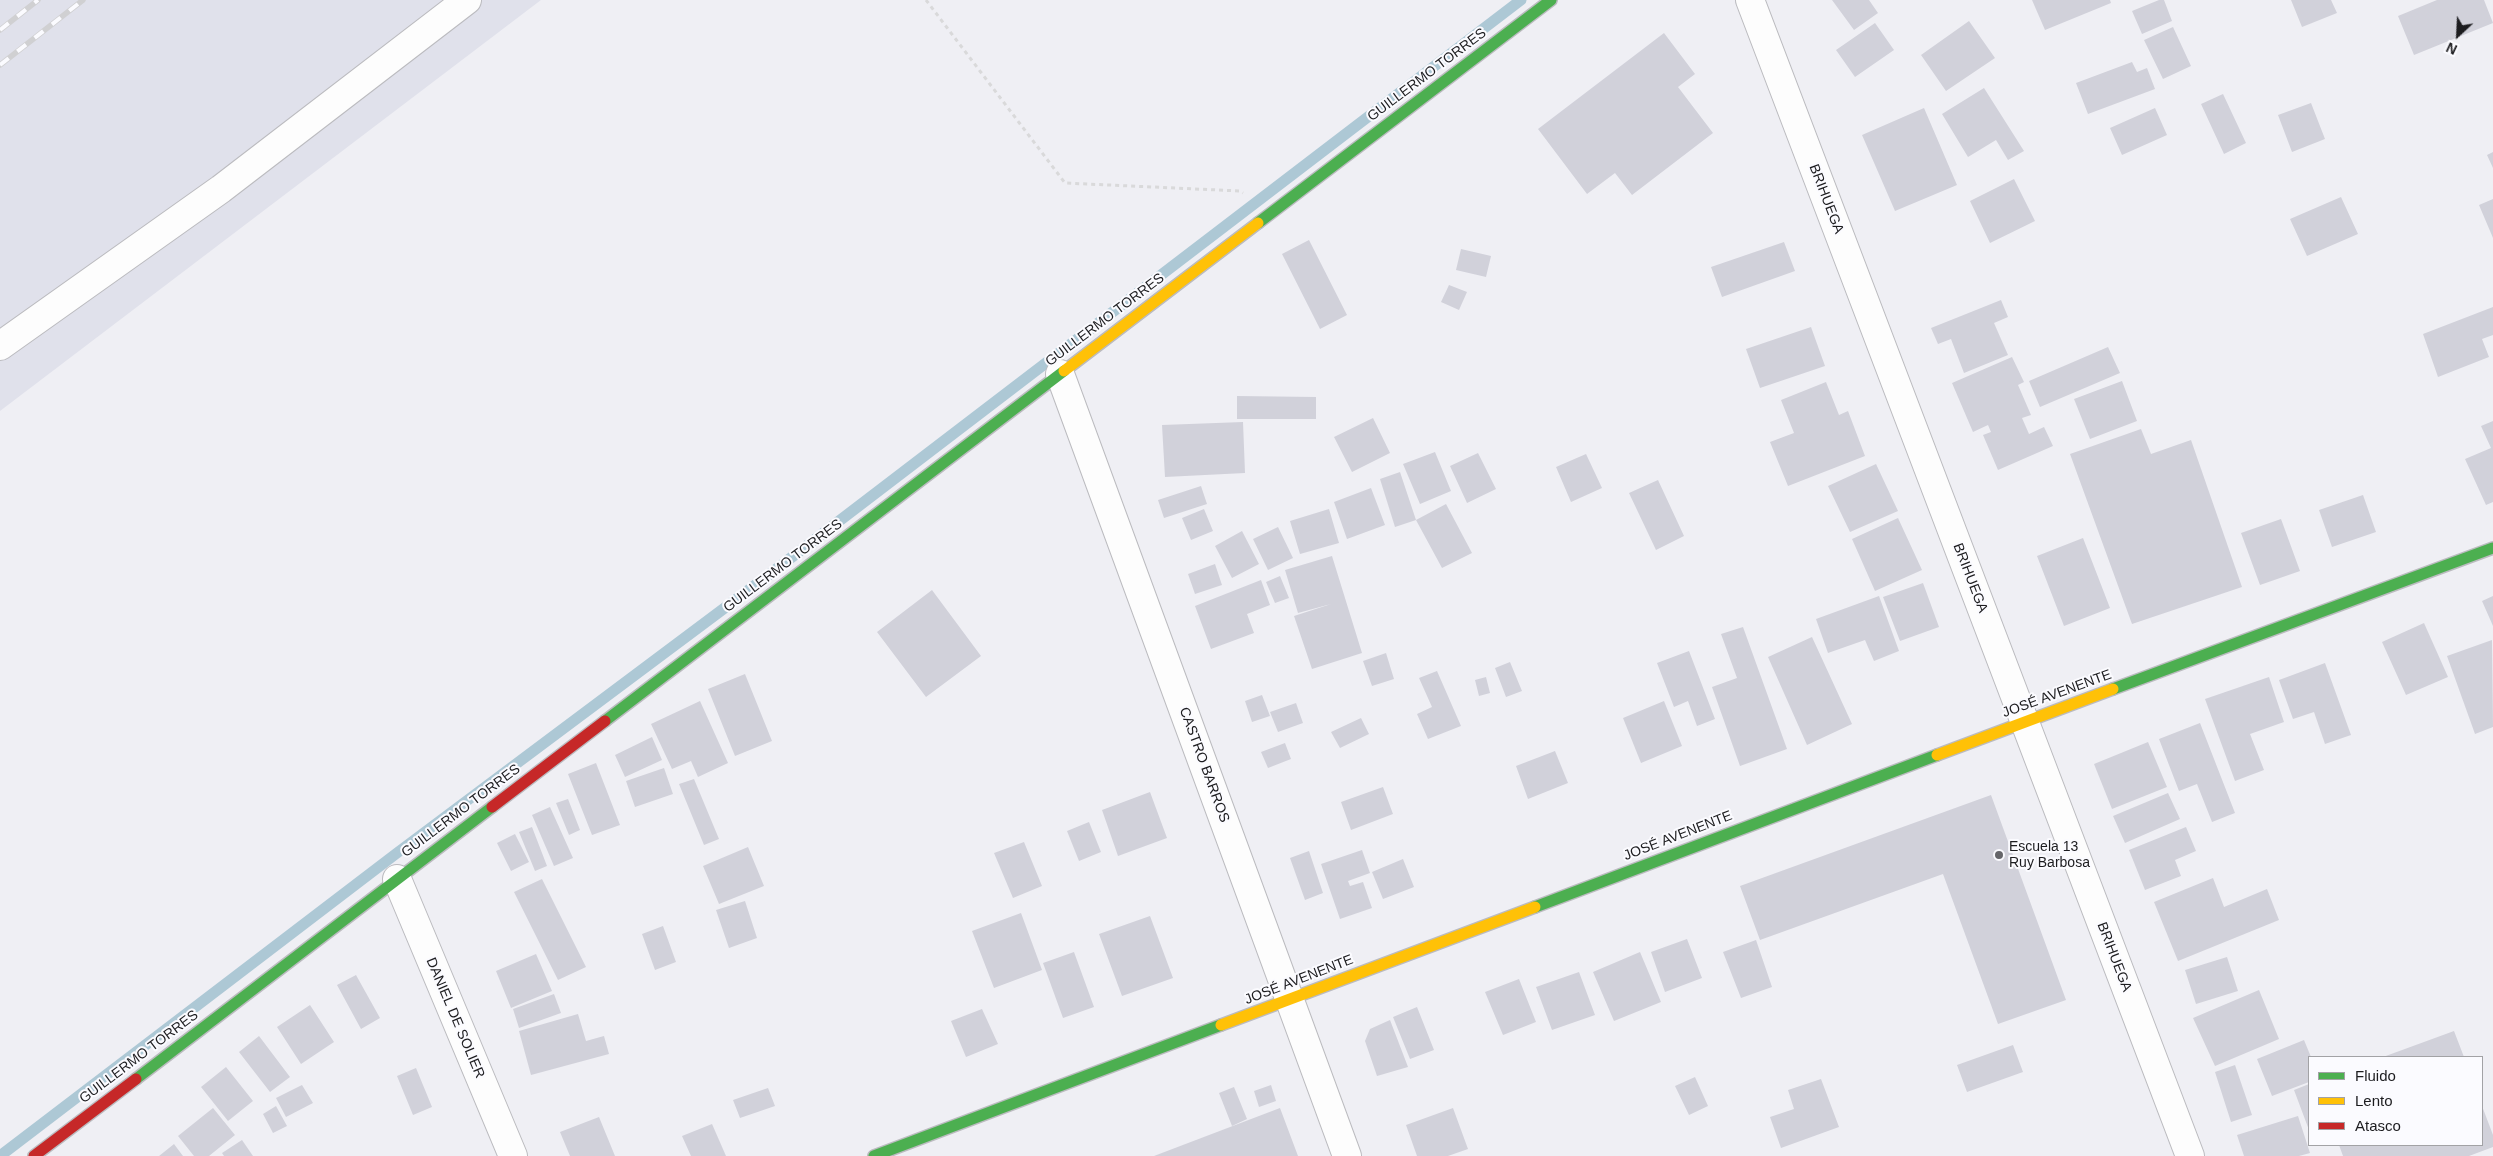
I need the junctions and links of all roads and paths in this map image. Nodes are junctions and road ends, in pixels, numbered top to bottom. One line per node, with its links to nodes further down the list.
1 (467, 0): 6 (street)
2 (926, 0): 5 (path)
3 (1550, 0): 5 (main road, GUILLERMO TORRES)
4 (1750, 0): 9 (street, BRIHUEGA)
5 (1267, 216): 7 (main road, GUILLERMO TORRES)
6 (0, 346)
7 (1060, 374): 10 (main road, GUILLERMO TORRES); 11 (street, CASTRO BARROS)
8 (2493, 548): 9 (main road, JOSÉ AVENENTE)
9 (2025, 722): 11 (main road, JOSÉ AVENENTE); 16 (street, BRIHUEGA)
10 (397, 879): 12 (main road, GUILLERMO TORRES); 13 (street, DANIEL DE SOLIER)
11 (1290, 999): 14 (main road, JOSÉ AVENENTE); 15 (street, CASTRO BARROS)
12 (34, 1156)
13 (513, 1156)
14 (874, 1156)
15 (1348, 1156)
16 (2190, 1156)

